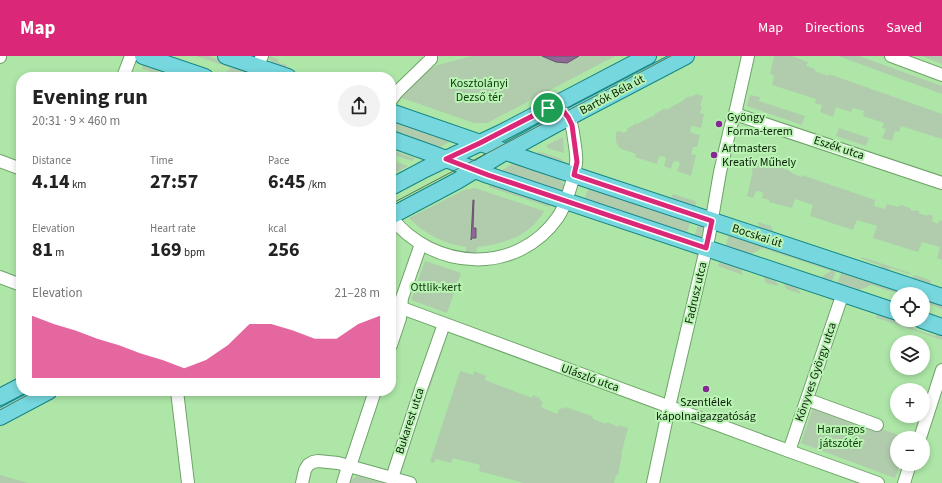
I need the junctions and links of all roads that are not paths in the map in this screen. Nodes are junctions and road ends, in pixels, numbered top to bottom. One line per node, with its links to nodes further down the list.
1 (131, 56): 10 (street)
2 (143, 56): 11 (main road)
3 (226, 56): 9 (main road)
4 (648, 56): 15 (main road, Bartók Béla út)
5 (686, 56): 18 (main road, Bartók Béla út)
6 (748, 56): 17 (street, Fadrusz utca)
7 (891, 56): 13 (street)
8 (431, 58): 14 (street)
9 (258, 67): 12 (main road)
10 (125, 72)
11 (190, 72)
12 (273, 72)
13 (942, 75)
14 (396, 93)
15 (548, 108): 18 (street); 20 (main road, Bartók Béla út)
16 (396, 114): 20 (main road, Bocskai út)
17 (735, 114): 27 (street, Eszék utca); 31 (street, Fadrusz utca)
18 (568, 117): 21 (main road, Bartók Béla út); 26 (street)
19 (396, 141): 22 (main road)
20 (480, 143): 21 (main road, Bocskai út); 22 (main road, Bartók Béla út)
21 (505, 152): 22 (main road); 25 (main road, Bartók Béla út); 26 (main road, Bocskai út)
22 (446, 159): 25 (main road); 28 (main road, Bartók Béla út)
23 (0, 161): 24 (street)
24 (16, 167)
25 (475, 170): 29 (main road); 30 (main road, Bartók Béla út)
26 (574, 175): 29 (street); 31 (main road, Bocskai út)
27 (942, 183)
28 (396, 184)
29 (566, 201): 33 (street); 34 (main road)
30 (396, 213)
31 (712, 221): 34 (street, Fadrusz utca); 38 (main road, Bocskai út)
32 (396, 223): 33 (street)
33 (421, 244): 39 (street)
34 (706, 248): 37 (main road); 52 (street, Fadrusz utca)
35 (0, 277): 36 (street)
36 (16, 283)
37 (843, 294): 40 (main road); 56 (street, Könyves György utca)
38 (942, 297)
39 (396, 306): 42 (street, Ulászló utca); 44 (street)
40 (890, 310)
41 (930, 323): 43 (main road)
42 (444, 324): 52 (street, Ulászló utca); 59 (street, Bukarest utca)
43 (942, 327)
44 (396, 330)
45 (942, 370): 55 (street)
46 (16, 389): 50 (main road)
47 (40, 396): 53 (main road)
48 (178, 396): 60 (street)
49 (373, 396): 57 (street)
50 (0, 397)
51 (814, 402): 54 (street)
52 (669, 407): 56 (street, Ulászló utca); 64 (street, Fadrusz utca)
53 (0, 417)
54 (877, 425)
55 (922, 431)
56 (789, 451): 65 (street, Ulászló utca)
57 (350, 466): 59 (street); 61 (street); 62 (street)
58 (908, 471): 66 (street)
59 (392, 478): 63 (street)
60 (188, 483)
61 (302, 483)
62 (342, 483)
63 (410, 483)
64 (653, 483)
65 (878, 483)
66 (904, 483)

